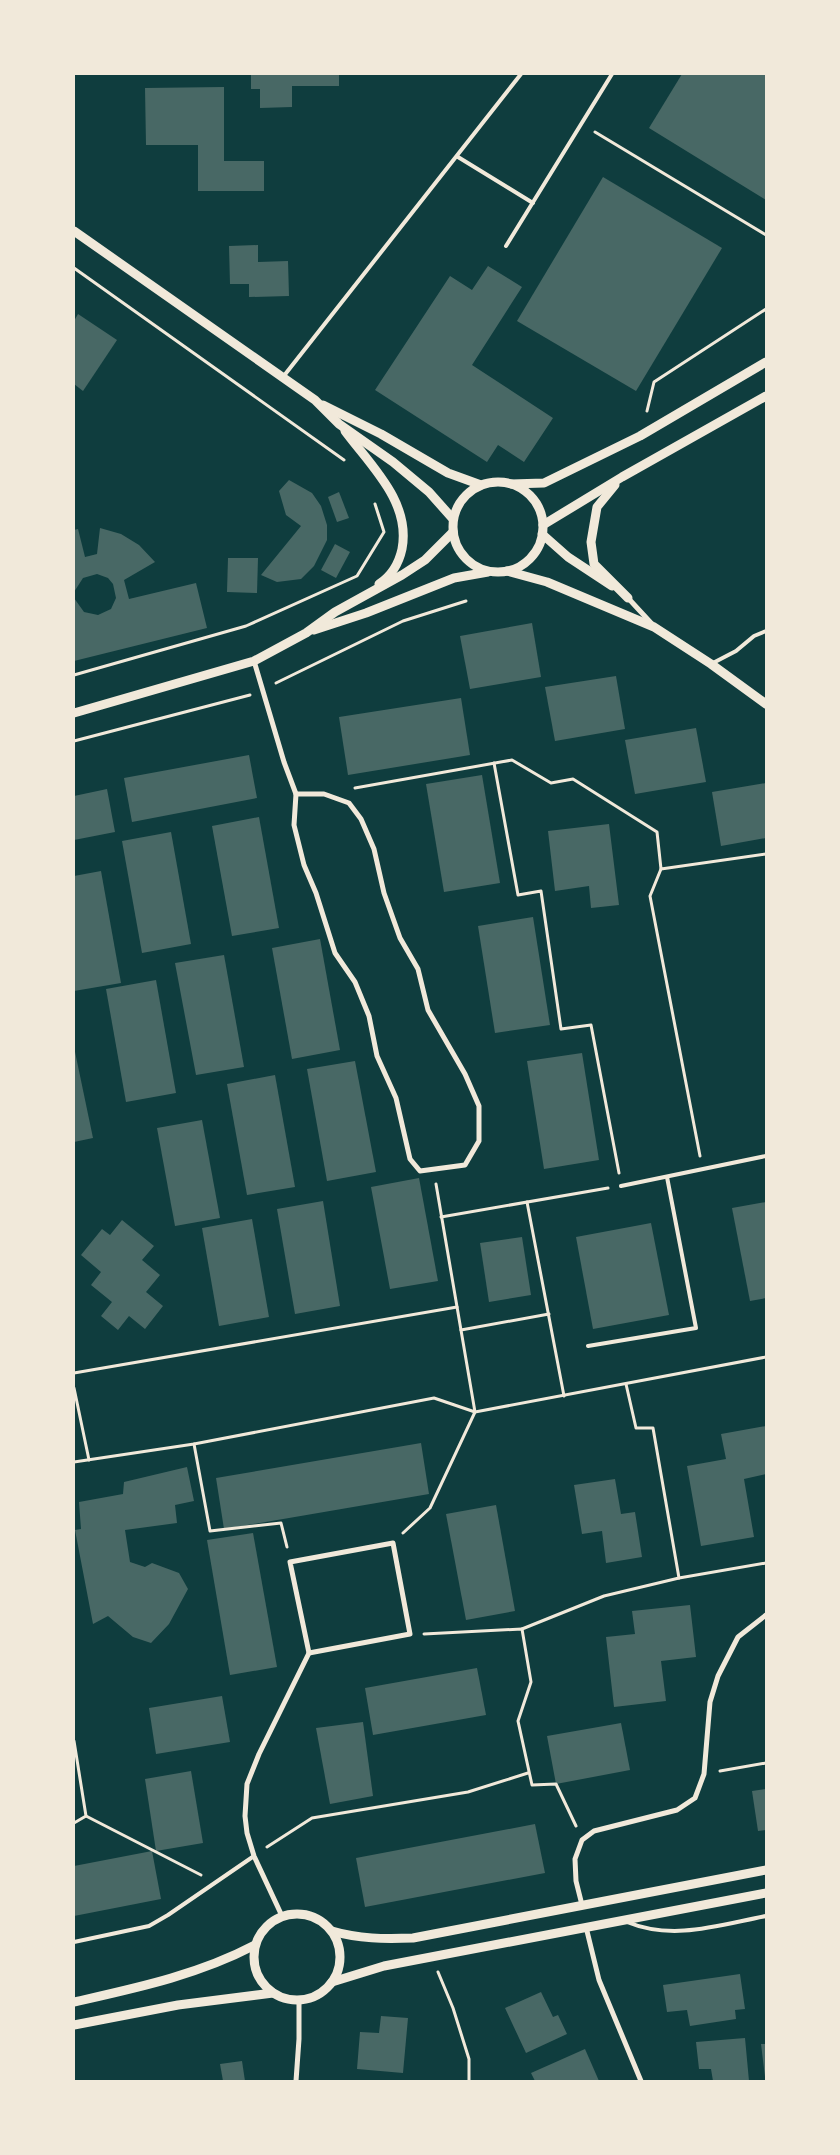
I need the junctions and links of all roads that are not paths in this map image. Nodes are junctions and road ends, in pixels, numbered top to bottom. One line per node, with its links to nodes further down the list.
1 (521, 74): 3 (lane)
2 (612, 74): 4 (lane)
3 (458, 157): 4 (lane); 8 (lane)
4 (532, 203): 6 (lane)
5 (74, 231): 8 (street)
6 (506, 246)
7 (766, 362): 13 (street)
8 (283, 377): 10 (street)
9 (766, 396): 12 (street)
10 (315, 400): 11 (street); 14 (street)
11 (339, 424): 15 (street); 21 (street)
12 (622, 477): 16 (street); 20 (street)
13 (511, 484): 14 (street); 16 (street)
14 (481, 485): 15 (street)
15 (453, 519): 17 (street)
16 (542, 530): 18 (street); 20 (street)
17 (453, 532): 19 (street); 21 (street)
18 (507, 571): 19 (street); 22 (street)
19 (492, 572): 24 (street)
20 (628, 598): 22 (street)
21 (335, 612): 24 (street)
22 (654, 627): 26 (street)
23 (766, 631): 26 (lane)
24 (306, 632): 25 (street)
25 (254, 661): 28 (street); 29 (street)
26 (711, 664): 27 (street)
27 (766, 704)
28 (74, 713)
29 (296, 794): 29 (street)
30 (766, 1156): 31 (lane)
31 (667, 1176): 32 (lane); 33 (lane)
32 (621, 1186)
33 (588, 1346)
34 (766, 1615): 39 (street)
35 (309, 1653): 35 (street); 36 (street)
36 (254, 1856): 40 (street); 45 (lane)
37 (766, 1870): 39 (street)
38 (766, 1893): 42 (street)
39 (582, 1906): 44 (street)
40 (282, 1916): 44 (street); 46 (street)
41 (766, 1916): 42 (lane)
42 (623, 1920): 43 (street)
43 (586, 1927): 47 (street); 53 (street)
44 (332, 1931): 47 (street)
45 (74, 1942)
46 (255, 1945): 48 (street); 50 (street)
47 (332, 1982): 49 (street)
48 (273, 1993): 49 (street); 51 (street)
49 (299, 2000): 52 (street)
50 (74, 2002)
51 (74, 2025)
52 (296, 2081)
53 (641, 2081)

